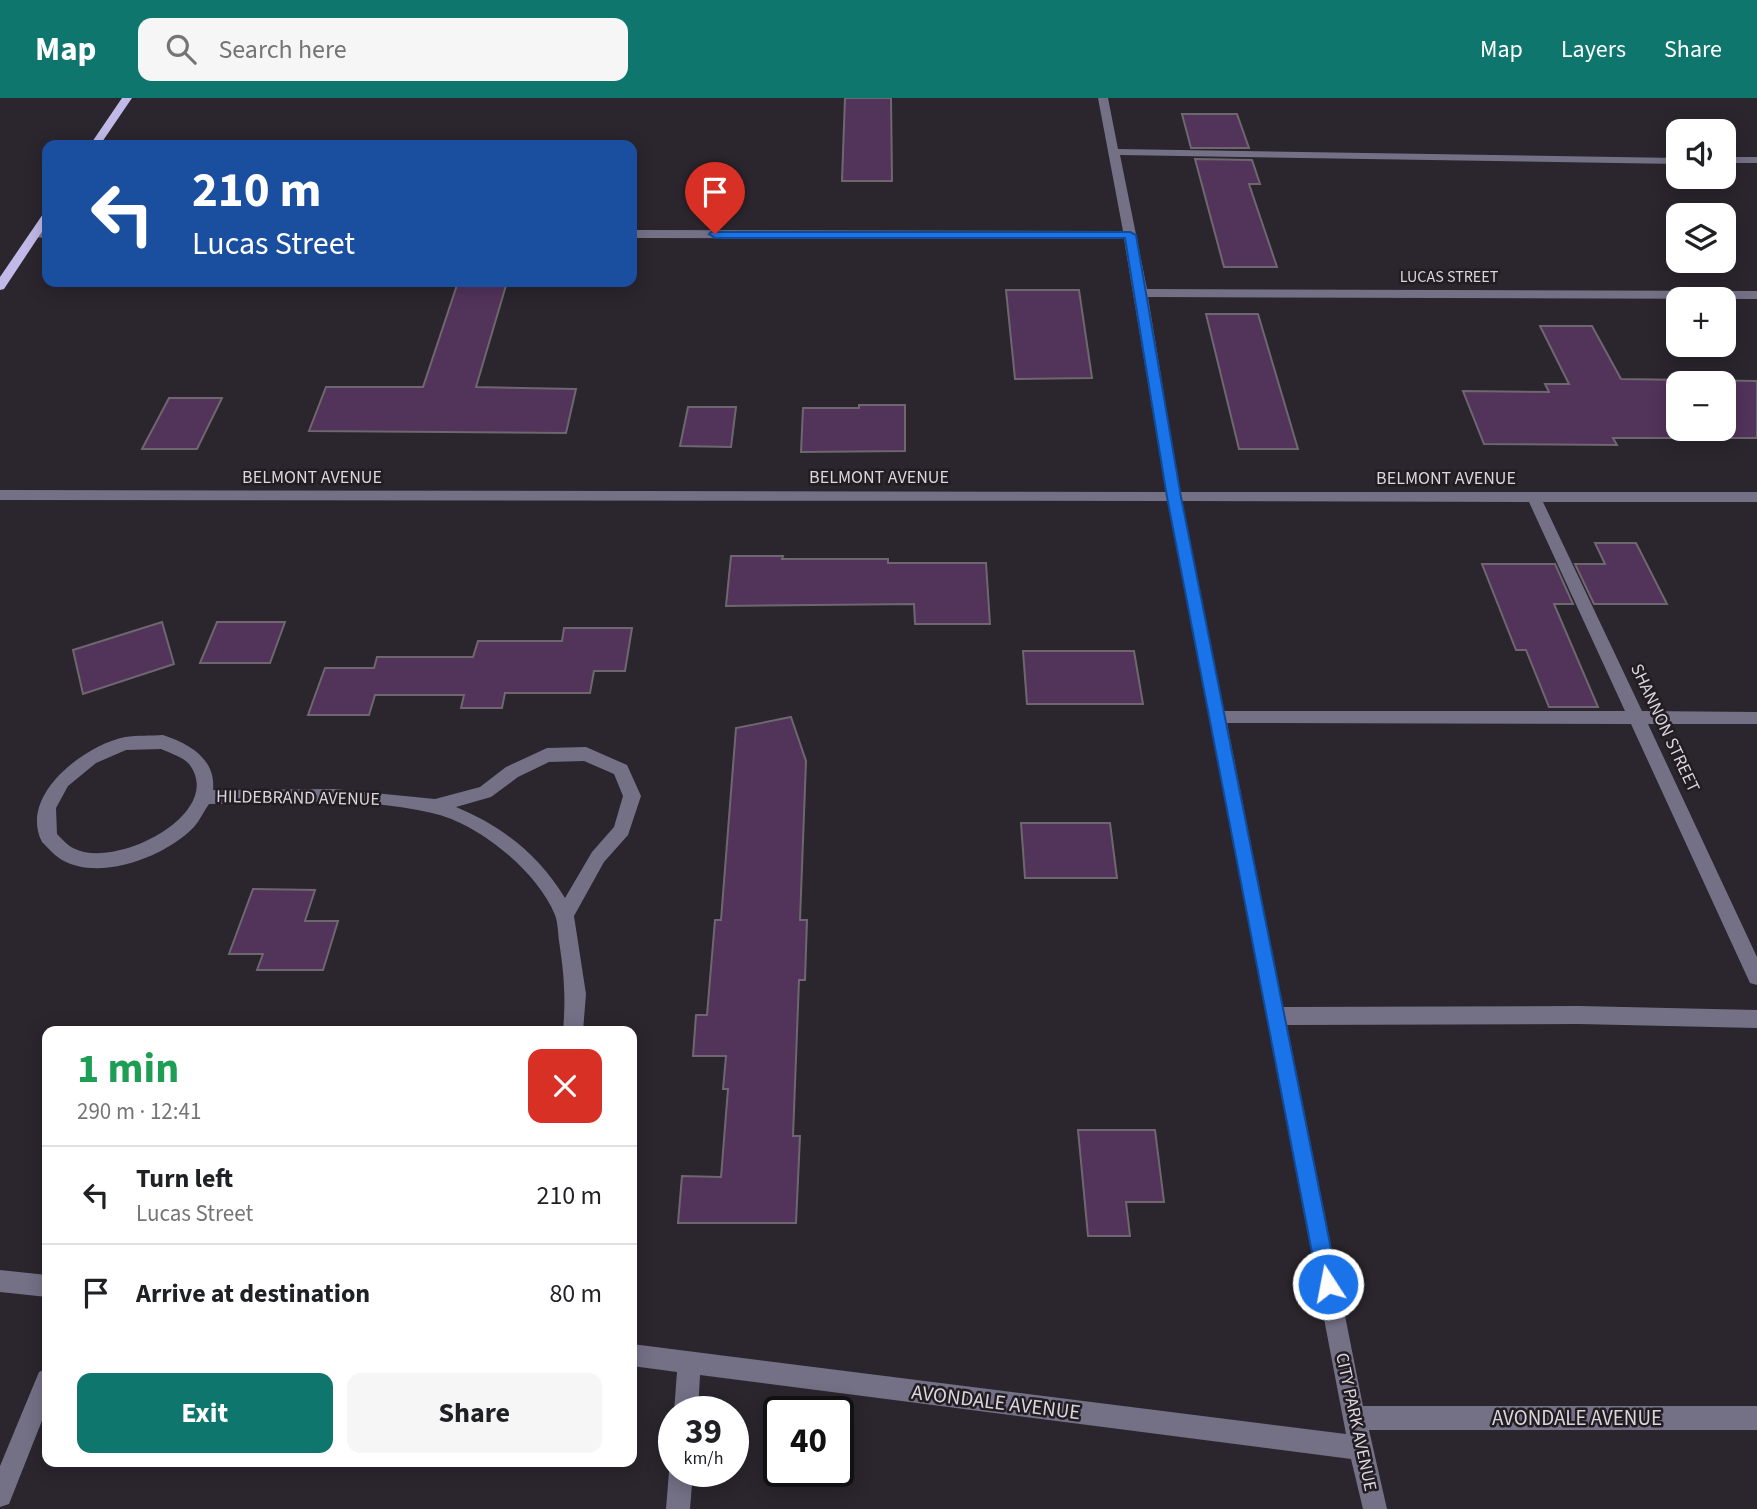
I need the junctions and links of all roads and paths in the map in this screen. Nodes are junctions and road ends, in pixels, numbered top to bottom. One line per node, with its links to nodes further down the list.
1 (127, 98): 3 (main road)
2 (1103, 98): 4 (street, CITY PARK AVENUE)
3 (98, 140)
4 (1114, 152): 7 (street); 10 (street, CITY PARK AVENUE)
5 (1736, 160): 6 (street)
6 (1757, 160)
7 (1666, 161)
8 (41, 234): 11 (main road)
9 (637, 234): 10 (street)
10 (1130, 235): 12 (street, CITY PARK AVENUE)
11 (0, 286)
12 (1141, 293): 13 (street, LUCAS STREET); 15 (street, CITY PARK AVENUE)
13 (1757, 295)
14 (0, 495): 15 (street, BELMONT AVENUE)
15 (1174, 497): 16 (street, BELMONT AVENUE); 18 (street, CITY PARK AVENUE)
16 (1534, 497): 17 (street, BELMONT AVENUE); 19 (street, SHANNON STREET)
17 (1757, 497)
18 (1217, 717): 19 (street); 25 (street, CITY PARK AVENUE)
19 (1637, 718): 20 (street); 24 (street, SHANNON STREET)
20 (1757, 718)
21 (203, 797): 21 (street, HILDEBRAND AVENUE); 22 (street, HILDEBRAND AVENUE)
22 (435, 806): 23 (street, HILDEBRAND AVENUE); 23 (street, HILDEBRAND AVENUE)
23 (565, 915): 27 (street, HILDEBRAND AVENUE)
24 (1757, 977)
25 (1275, 1016): 26 (street); 34 (street, CITY PARK AVENUE)
26 (1757, 1019)
27 (573, 1026)
28 (0, 1281): 29 (street)
29 (42, 1285)
30 (637, 1356): 31 (street, AVONDALE AVENUE)
31 (690, 1363): 33 (street); 36 (street, AVONDALE AVENUE)
32 (42, 1392): 38 (street)
33 (687, 1396)
34 (1354, 1418): 35 (street, AVONDALE AVENUE); 36 (street, CITY PARK AVENUE)
35 (1757, 1418)
36 (1361, 1448): 40 (street, CITY PARK AVENUE)
37 (680, 1487): 39 (street)
38 (0, 1495)
39 (678, 1509)
40 (1375, 1509)

